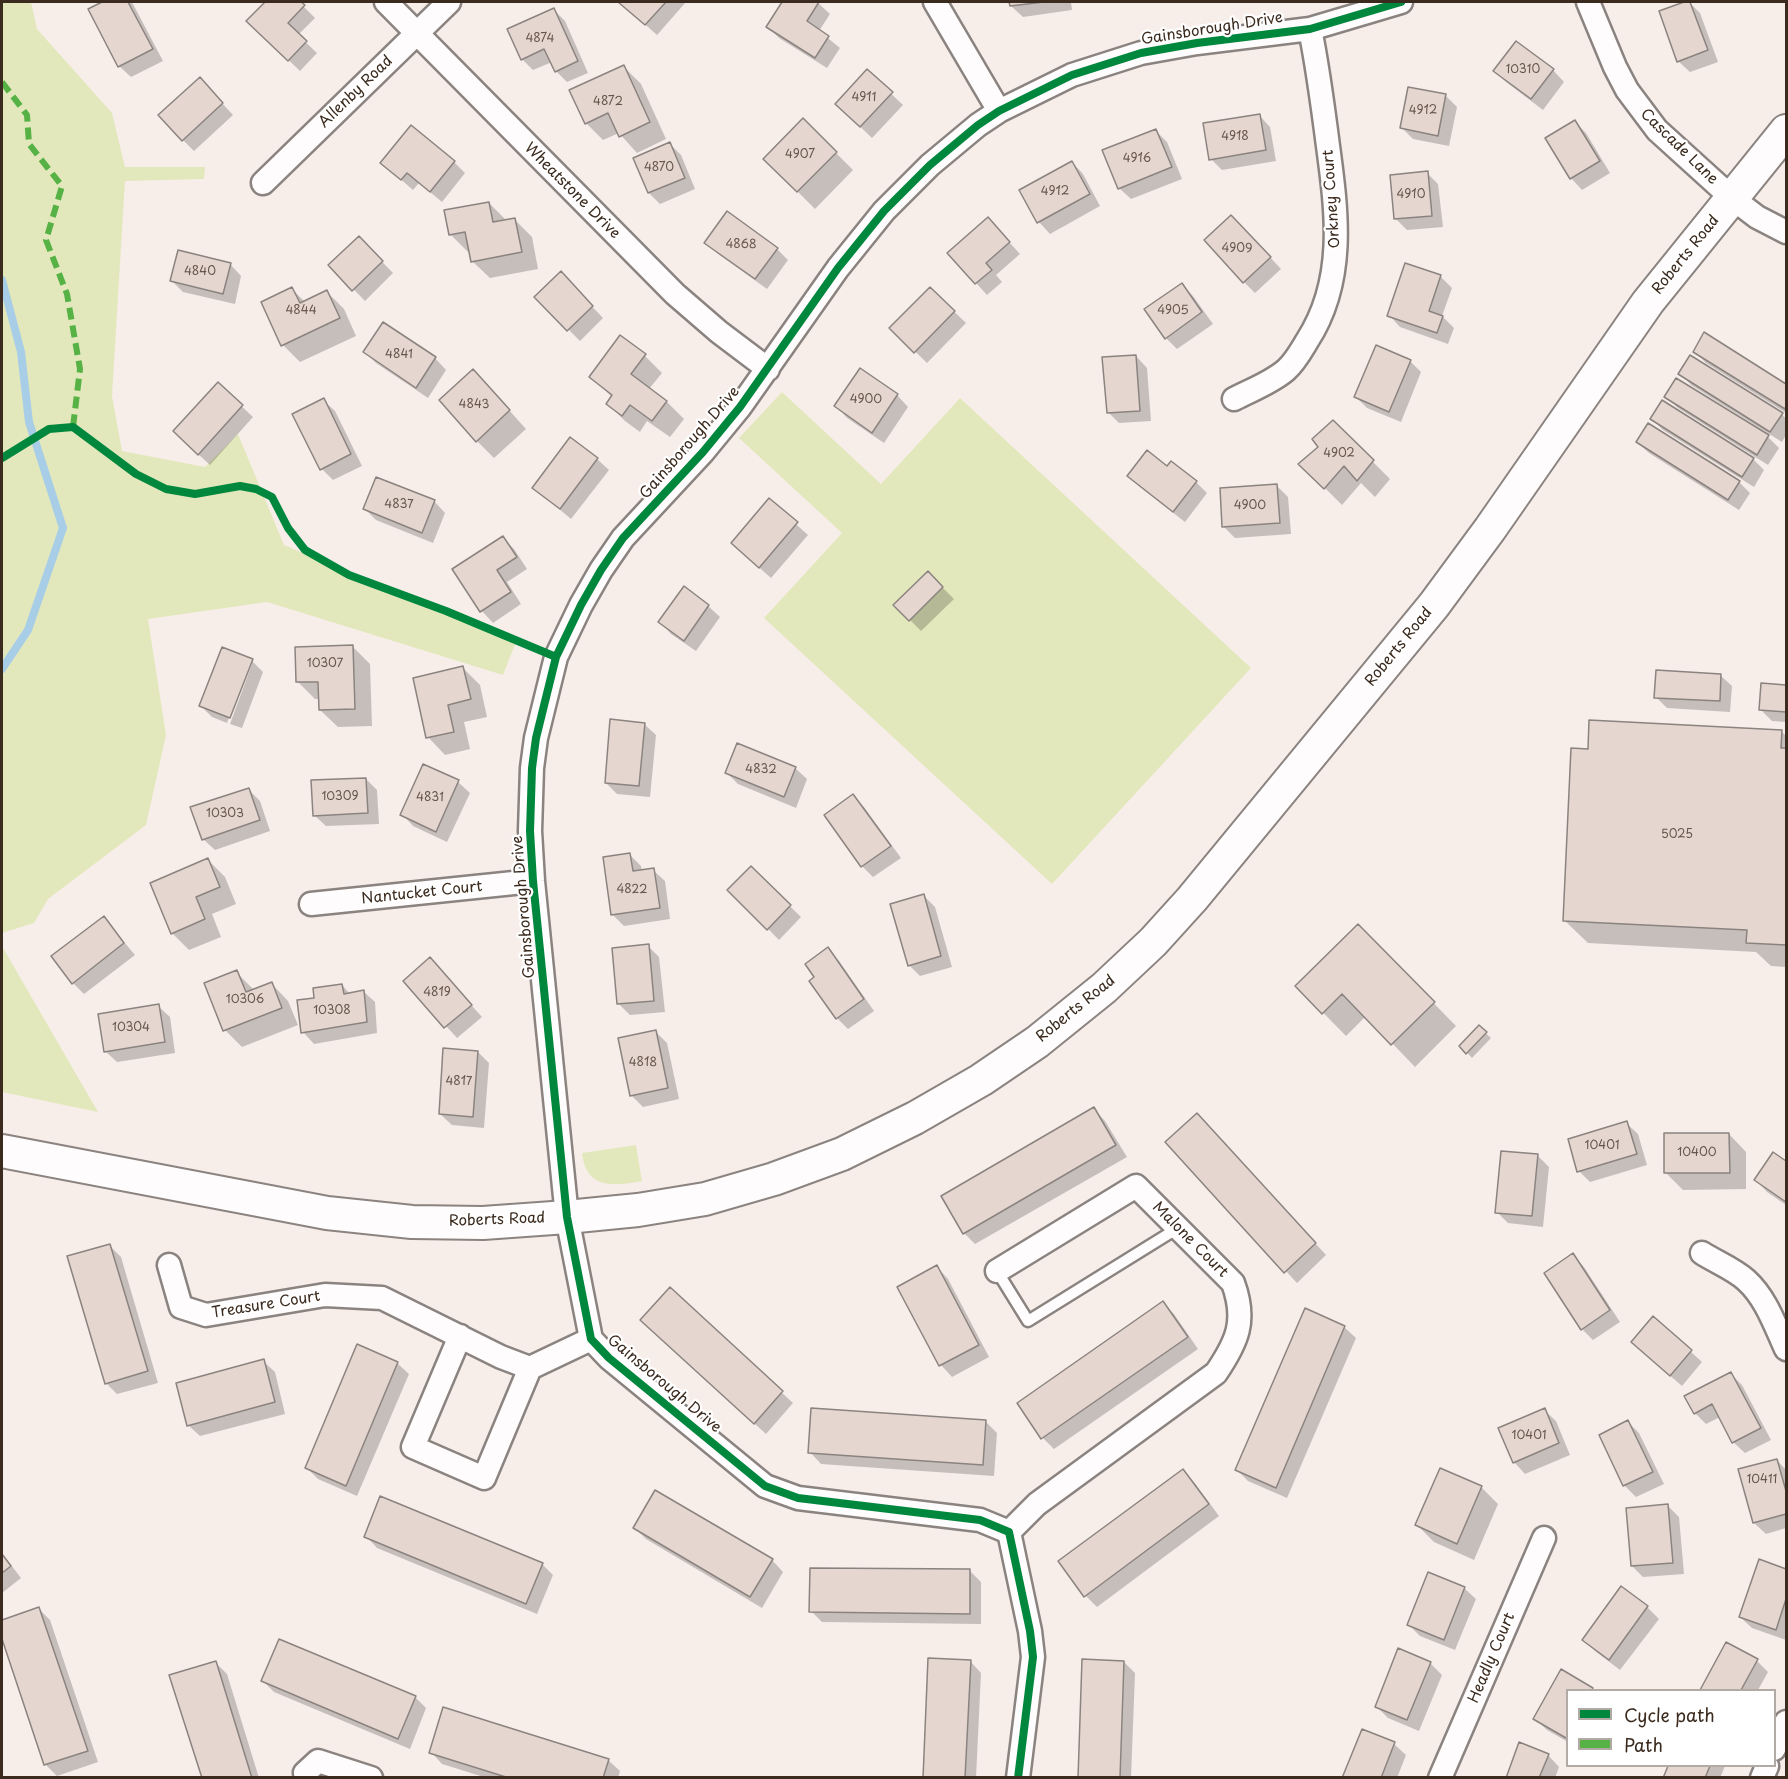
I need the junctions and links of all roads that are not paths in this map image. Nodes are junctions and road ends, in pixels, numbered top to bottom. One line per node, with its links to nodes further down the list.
1 (386, 2): 7 (street, Wheatstone Drive)
2 (449, 2): 7 (street, Allenby Road)
3 (935, 2): 8 (street)
4 (1401, 2): 6 (street, Gainsborough Drive)
5 (1588, 2): 11 (street, Cascade Lane)
6 (1310, 29): 8 (street, Gainsborough Drive); 14 (street, Orkney Court)
7 (417, 33): 10 (street, Allenby Road); 13 (street, Wheatstone Drive)
8 (999, 111): 13 (street, Gainsborough Drive)
9 (1786, 131): 11 (main road, Roberts Road)
10 (263, 183)
11 (1732, 198): 12 (street, Cascade Lane); 18 (main road, Roberts Road)
12 (1786, 232)
13 (768, 369): 15 (street, Gainsborough Drive)
14 (1234, 399)
15 (533, 881): 16 (street, Nantucket Court); 18 (street, Gainsborough Drive)
16 (311, 904)
17 (2, 1151): 18 (main road, Roberts Road)
18 (567, 1217): 24 (street, Gainsborough Drive)
19 (1178, 1228): 22 (street, Malone Court); 22 (lane); 27 (street, Malone Court)
20 (1701, 1253): 25 (street)
21 (169, 1264): 23 (street, Treasure Court)
22 (997, 1271)
23 (460, 1336): 26 (street, Treasure Court); 26 (street)
24 (591, 1339): 26 (street); 27 (street, Gainsborough Drive)
25 (1786, 1349)
26 (530, 1368)
27 (1009, 1532): 33 (street)
28 (1544, 1538): 34 (street, Headly Court)
29 (1786, 1722): 30 (street)
30 (1776, 1744)
31 (306, 1778): 32 (street)
32 (371, 1778)
33 (1018, 1778)
34 (1440, 1778)

